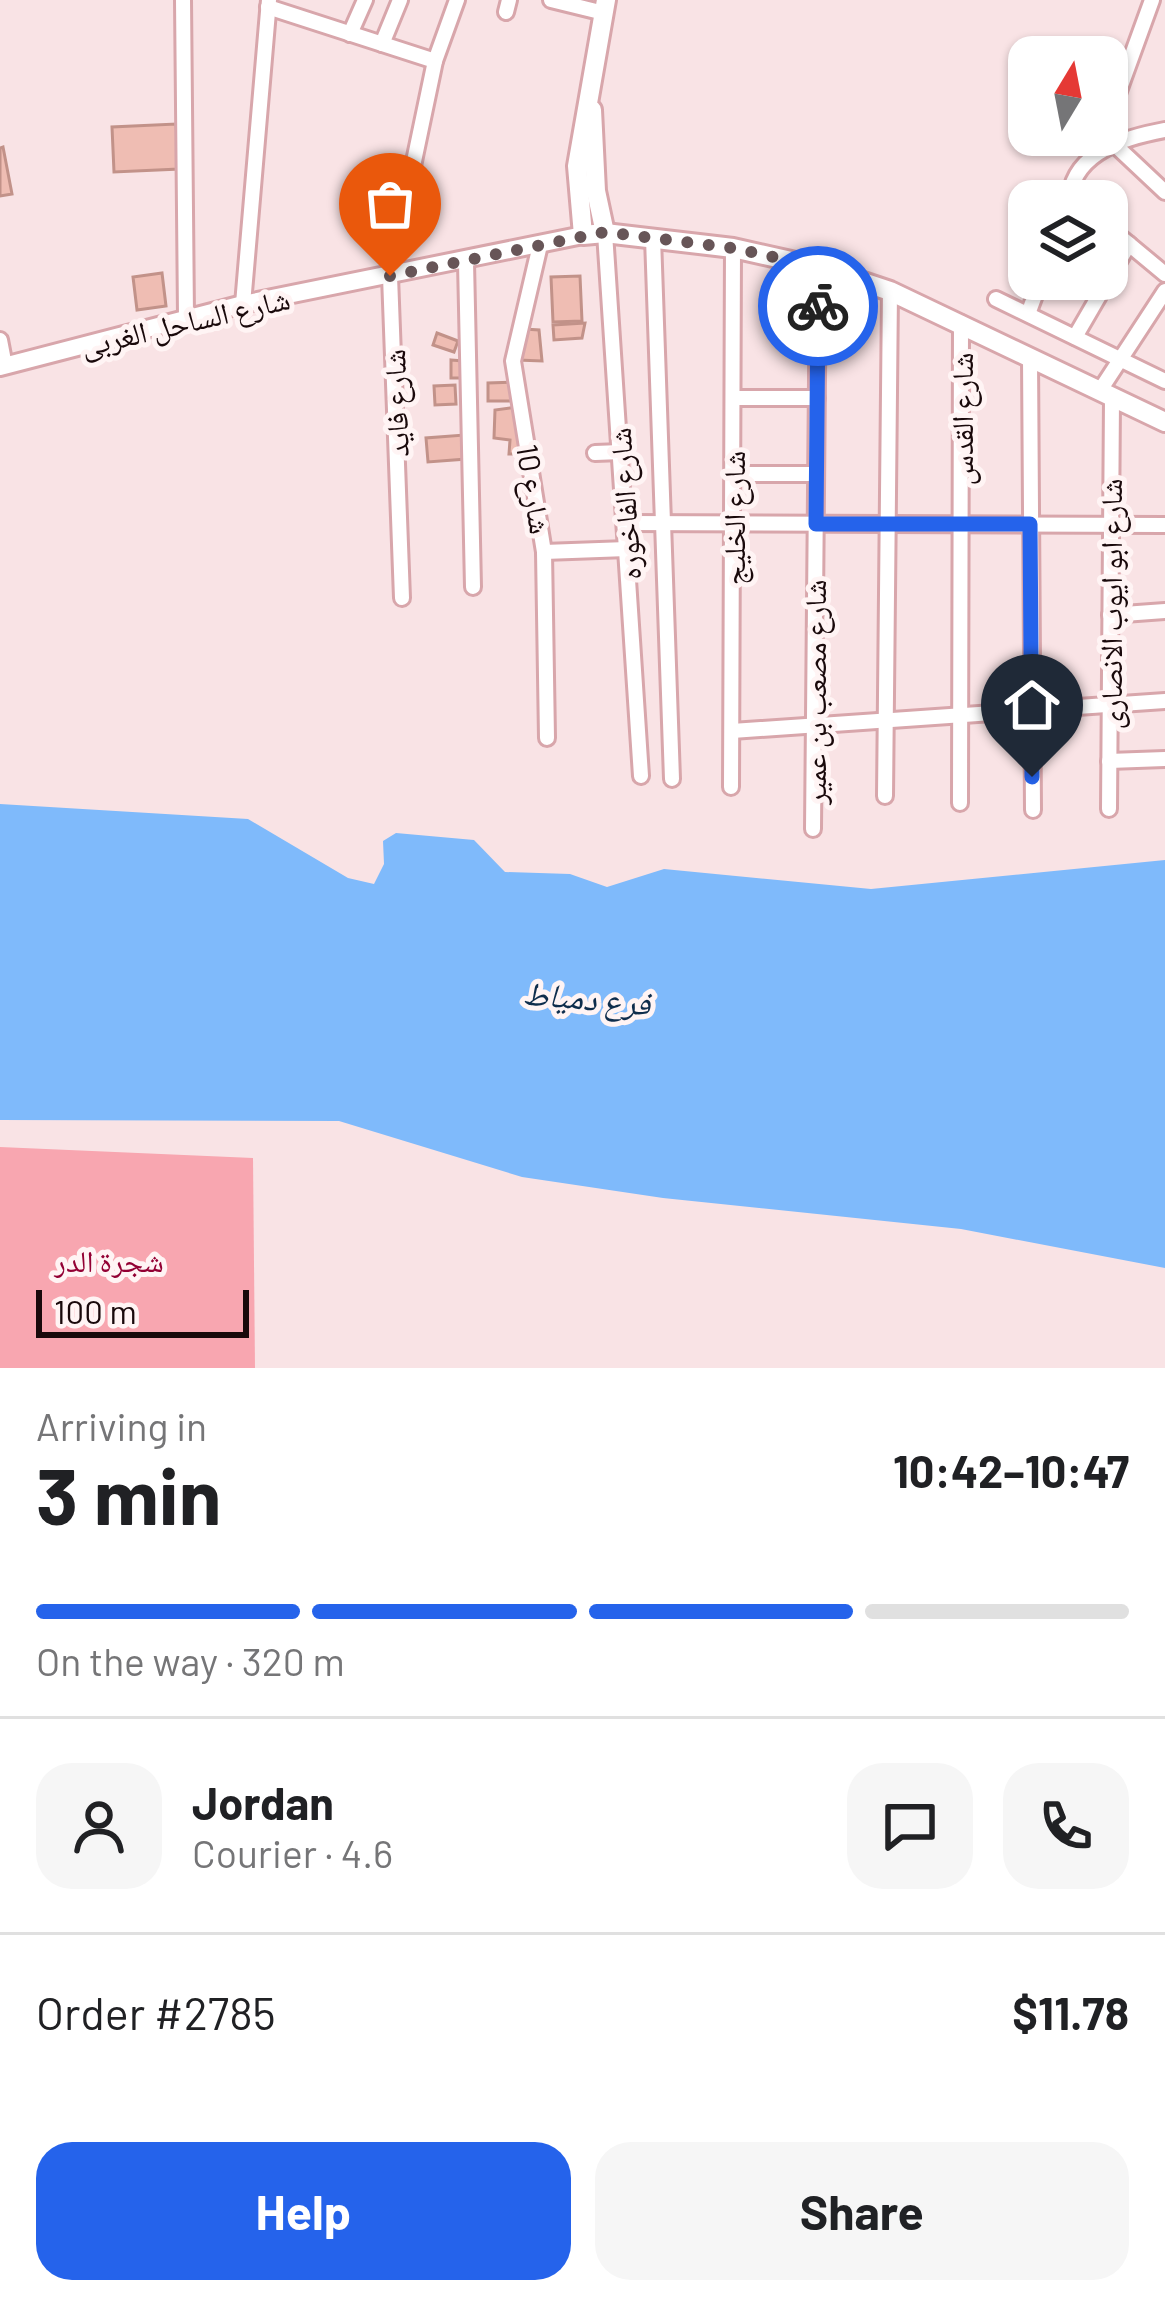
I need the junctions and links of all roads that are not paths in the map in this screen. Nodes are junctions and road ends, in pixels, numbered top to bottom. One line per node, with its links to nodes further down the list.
1 (183, 0): 37 (street)
2 (365, 0): 9 (street)
3 (400, 0): 10 (street)
4 (457, 0): 11 (street, شارع فايد)
5 (551, 0): 8 (street)
6 (1152, 0): 12 (street)
7 (269, 4): 9 (street); 35 (street)
8 (605, 7): 13 (main road)
9 (350, 34): 10 (street)
10 (382, 44): 11 (street)
11 (435, 61): 29 (street, شارع فايد)
12 (1128, 66)
13 (592, 105): 20 (main road); 21 (main road)
14 (1165, 130): 15 (street)
15 (1128, 137)
16 (1094, 156): 18 (street)
17 (1126, 156): 19 (street)
18 (1076, 180)
19 (1165, 192)
20 (605, 232): 21 (main road); 22 (main road); 49 (street, شارع الفاخوره)
21 (583, 235): 24 (street, شارع الساحل الغربى)
22 (653, 238): 25 (main road); 54 (street)
23 (1129, 244): 28 (street)
24 (540, 245): 26 (street, شارع الساحل الغربى); 63 (street, شارع 10)
25 (733, 248): 27 (main road); 46 (street, شارع الخليج)
26 (466, 262): 29 (street, شارع الساحل الغربى); 64 (street)
27 (818, 267): 30 (main road); 47 (street, شارع مصعب بن عمير)
28 (1165, 274)
29 (390, 276): 35 (street, شارع الساحل الغربى); 65 (street, شارع فايد)
30 (890, 291): 38 (main road); 57 (street)
31 (1165, 291): 42 (street)
32 (996, 298): 36 (street)
33 (1033, 300): 36 (street)
34 (1097, 300): 39 (street)
35 (243, 304): 37 (street, شارع الساحل الغربى)
36 (1028, 314): 39 (street)
37 (186, 317): 43 (street, شارع الساحل الغربى)
38 (961, 323): 41 (main road); 58 (street, شارع القدس)
39 (1076, 338): 42 (street)
40 (0, 340): 43 (street)
41 (1030, 358): 45 (main road); 59 (street)
42 (1120, 359): 44 (street); 45 (street)
43 (2, 366)
44 (1165, 381)
45 (1106, 396): 48 (main road); 60 (street, شارع ابو ايوب الانصارى)
46 (734, 398): 47 (street); 51 (street, شارع الخليج)
47 (817, 398): 52 (street, شارع مصعب بن عمير)
48 (1165, 422)
49 (621, 452): 50 (street); 53 (street, شارع الفاخوره)
50 (596, 453)
51 (733, 474): 52 (street); 55 (street, شارع الخليج)
52 (816, 474): 56 (street, شارع مصعب بن عمير)
53 (626, 523): 54 (street); 62 (street, شارع الفاخوره)
54 (664, 523): 55 (street); 79 (street)
55 (733, 524): 56 (street); 74 (street, شارع الخليج)
56 (816, 524): 57 (street); 73 (street, شارع مصعب بن عمير)
57 (888, 524): 58 (street); 72 (street)
58 (961, 524): 59 (street); 71 (street, شارع القدس)
59 (1030, 524): 60 (street); 70 (street)
60 (1110, 525): 61 (street); 67 (street, شارع ابو ايوب الانصارى)
61 (1165, 525)
62 (627, 549): 63 (street); 78 (street, شارع الفاخوره)
63 (544, 551): 75 (street, شارع 10)
64 (473, 587)
65 (402, 598)
66 (1165, 611): 67 (street)
67 (1110, 614): 69 (street, شارع ابو ايوب الانصارى)
68 (1165, 701): 69 (street)
69 (1109, 705): 70 (street); 77 (street, شارع ابو ايوب الانصارى)
70 (1032, 710): 71 (street); 84 (street)
71 (959, 715): 72 (street); 82 (street, شارع القدس)
72 (886, 720): 73 (street); 81 (street)
73 (814, 725): 74 (street); 85 (street, شارع مصعب بن عمير)
74 (732, 731): 80 (street, شارع الخليج)
75 (547, 738)
76 (1165, 759): 77 (street)
77 (1109, 761): 83 (street, شارع ابو ايوب الانصارى)
78 (641, 776)
79 (672, 779)
80 (731, 788)
81 (885, 796)
82 (960, 802)
83 (1109, 809)
84 (1033, 810)
85 (813, 830)

